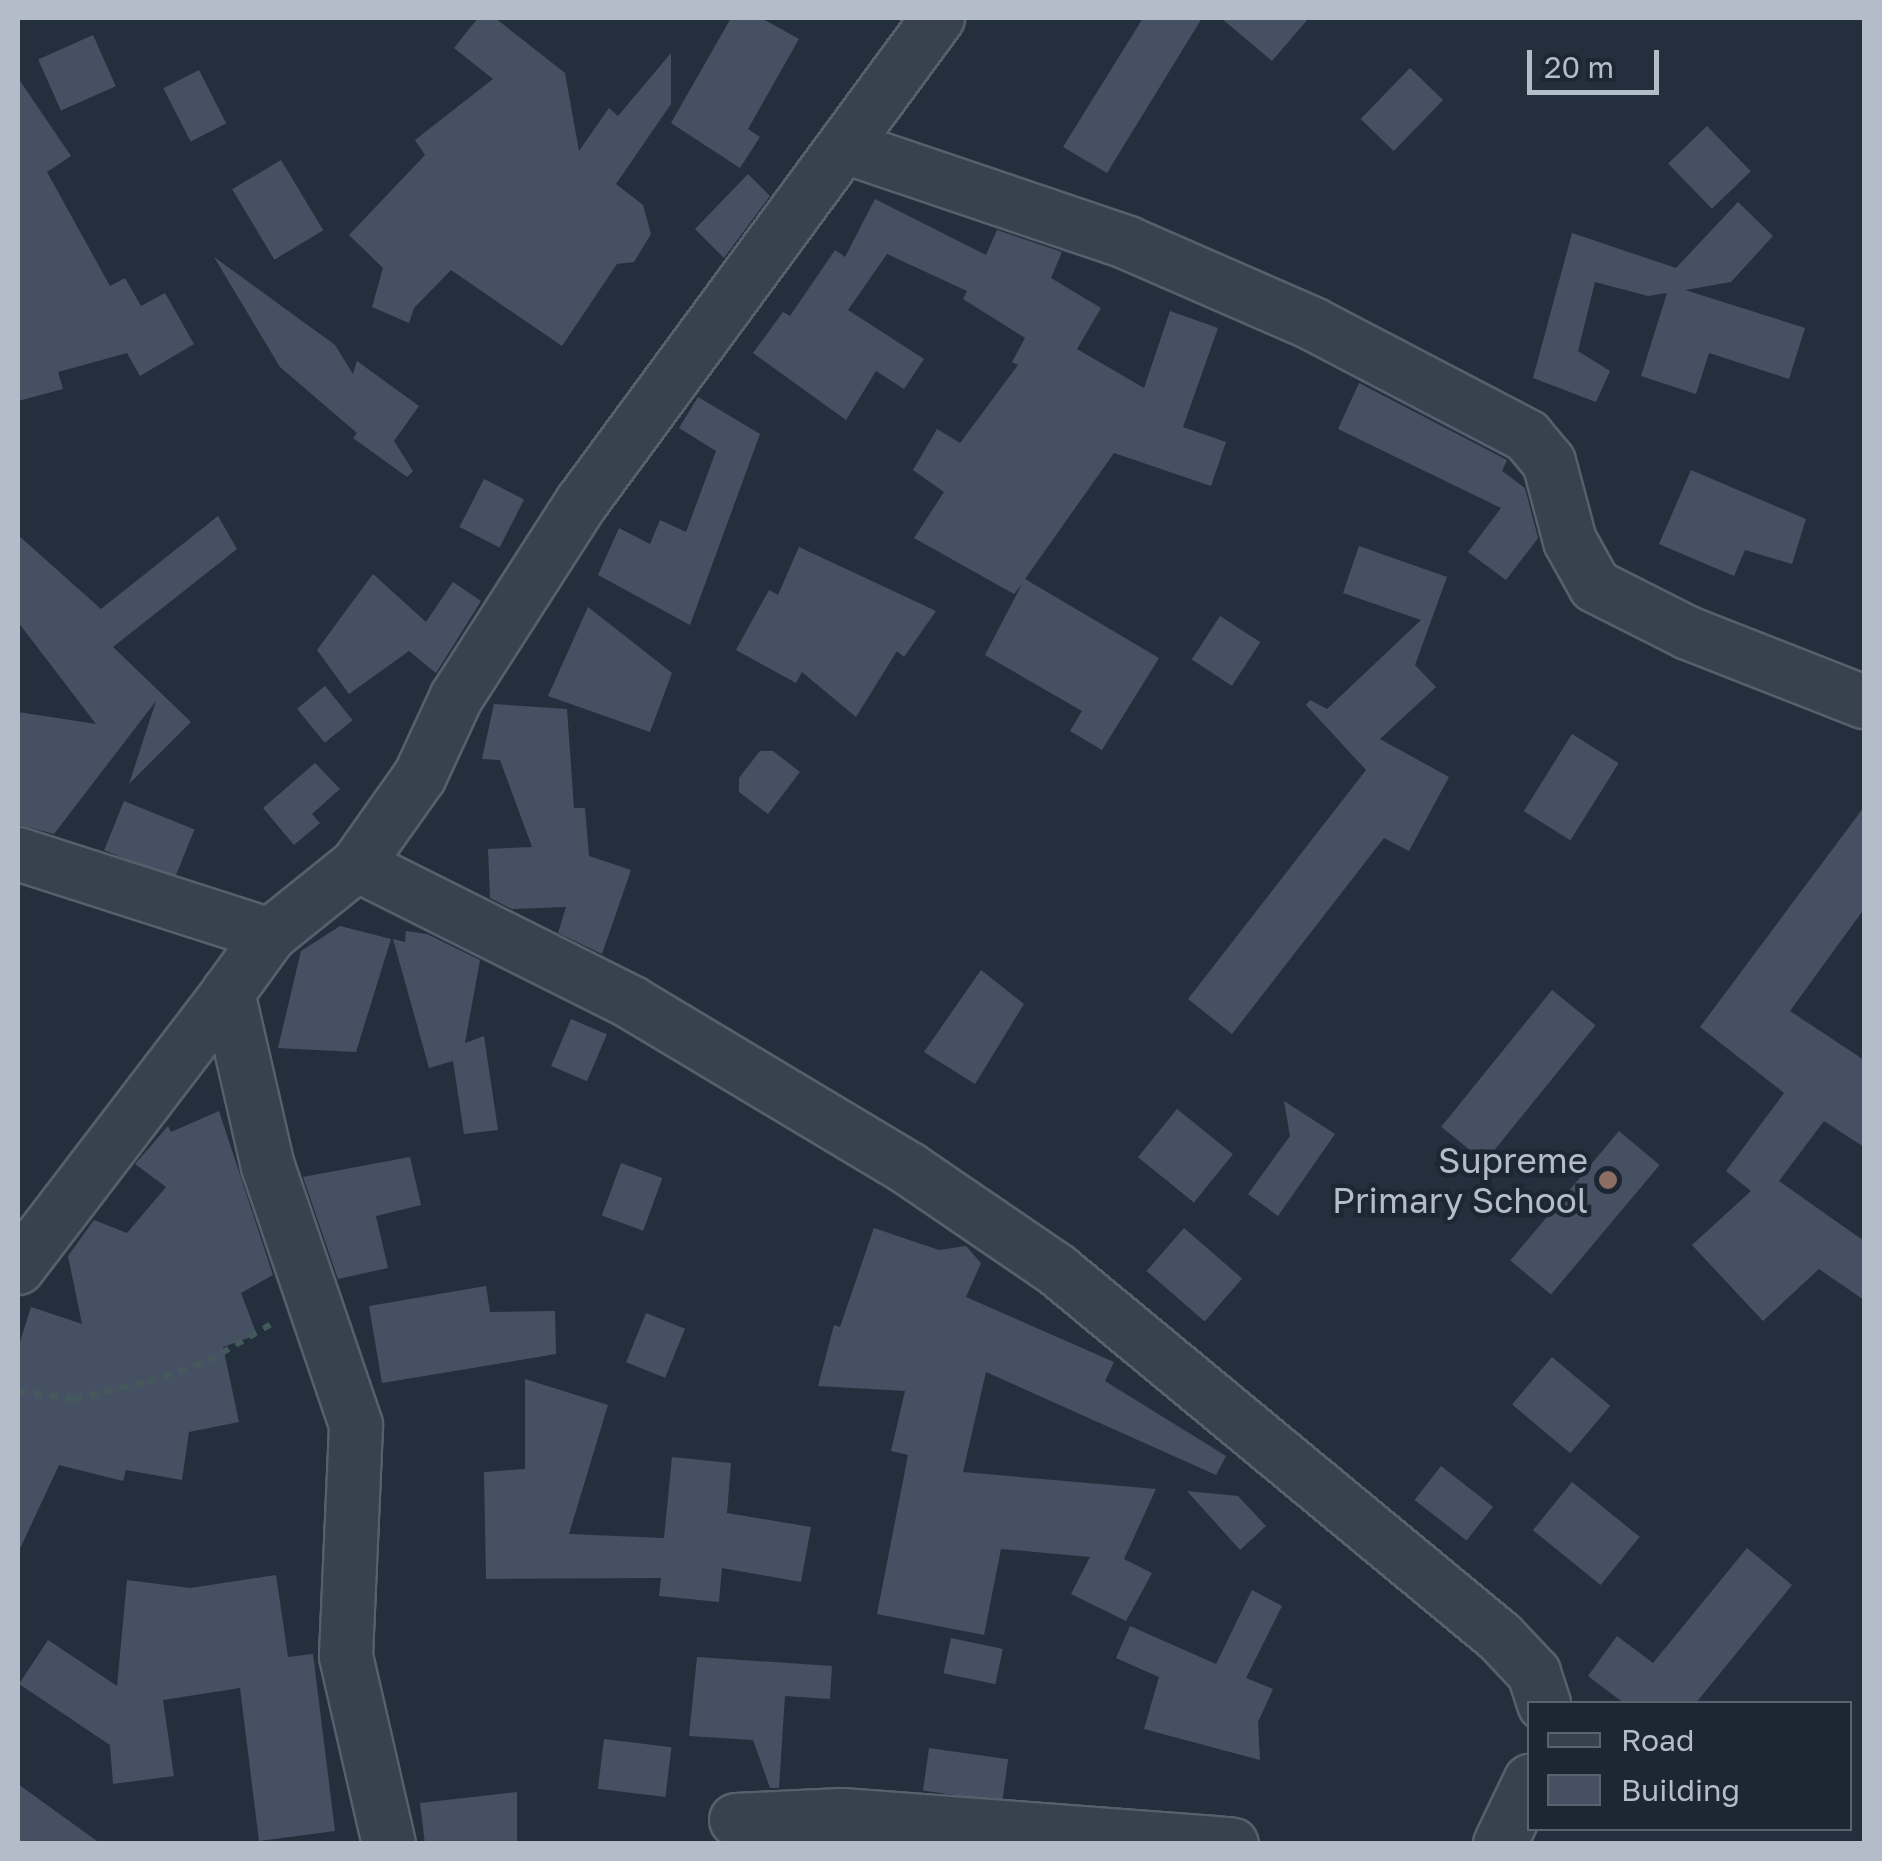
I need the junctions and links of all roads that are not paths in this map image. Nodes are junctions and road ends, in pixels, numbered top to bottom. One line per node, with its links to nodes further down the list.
1 (938, 18): 2 (street)
2 (846, 147): 3 (street); 5 (street)
3 (1864, 702)
4 (18, 854): 6 (street)
5 (357, 865): 6 (street); 9 (street)
6 (270, 935): 7 (street)
7 (228, 993): 8 (street); 12 (street)
8 (18, 1268)
9 (1543, 1701)
10 (1527, 1787): 14 (street)
11 (736, 1820): 13 (street)
12 (389, 1844)
13 (1232, 1844)
14 (1500, 1844)

